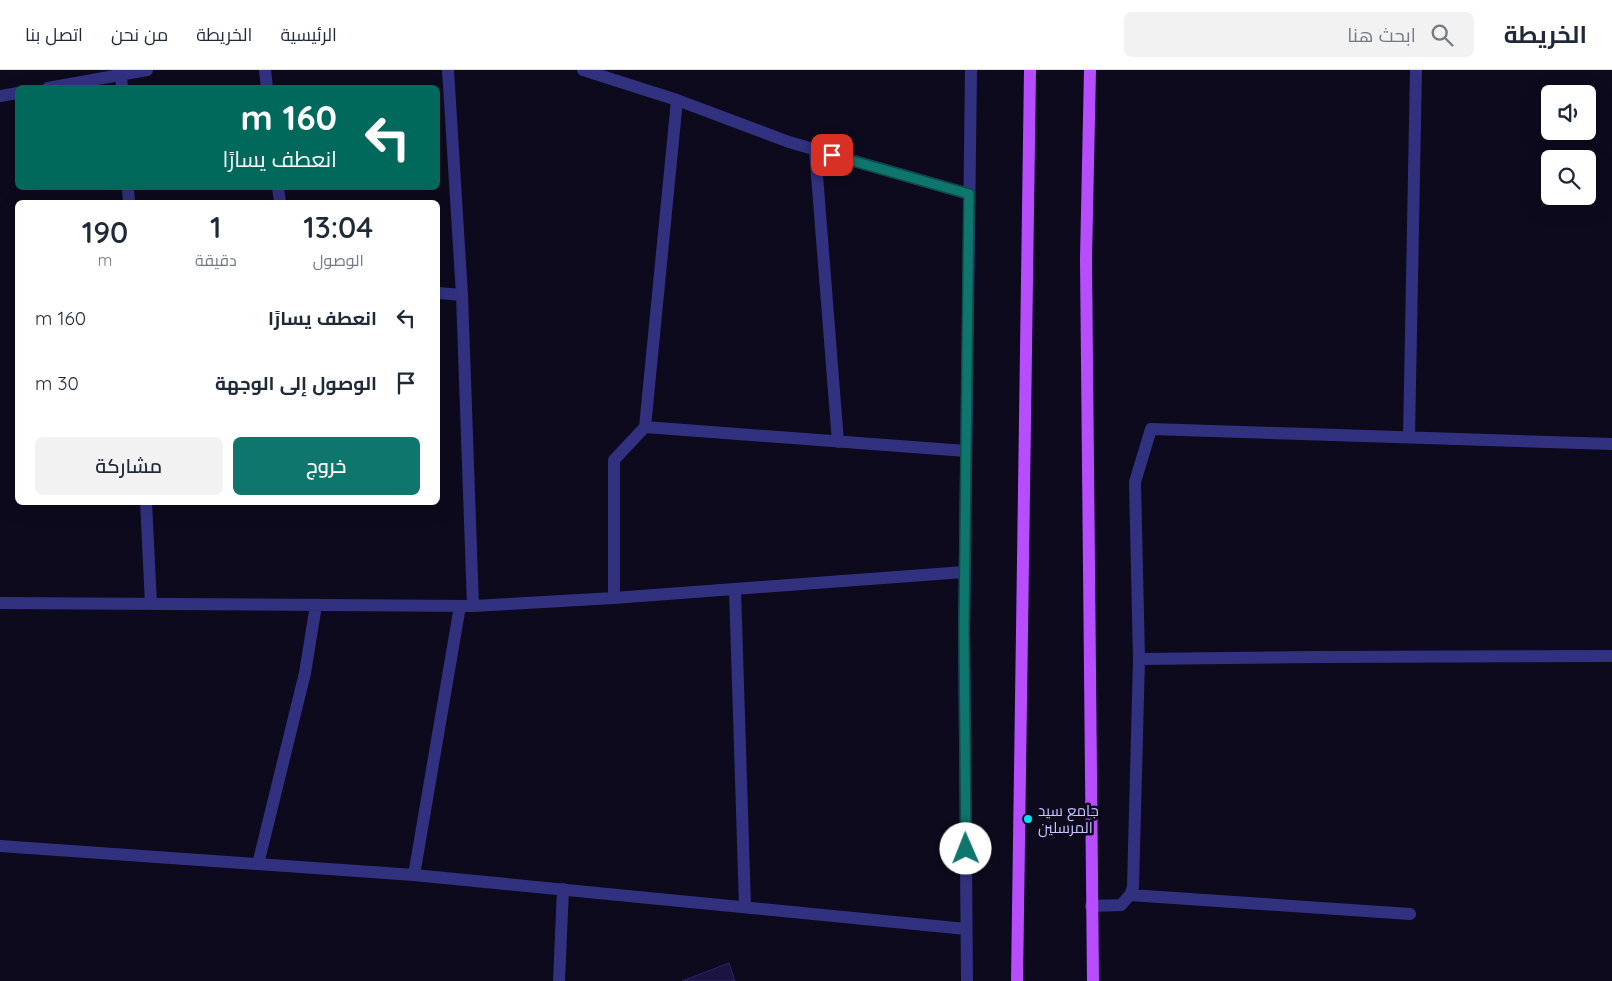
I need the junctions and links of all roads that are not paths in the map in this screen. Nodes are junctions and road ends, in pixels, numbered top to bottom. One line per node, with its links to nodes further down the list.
1 (147, 70): 9 (street)
2 (265, 70): 13 (street)
3 (448, 70): 20 (street)
4 (583, 70): 16 (street)
5 (971, 70): 18 (street)
6 (1030, 70): 48 (main road)
7 (1090, 70): 43 (main road)
8 (1416, 70): 22 (street)
9 (121, 74): 10 (street); 12 (street)
10 (79, 76): 11 (street)
11 (56, 85)
12 (122, 85)
13 (267, 85)
14 (15, 94): 15 (street)
15 (0, 96)
16 (677, 100): 17 (street); 21 (street)
17 (815, 150): 18 (street); 23 (street)
18 (969, 194): 25 (street)
19 (440, 293): 20 (street)
20 (462, 295): 34 (street)
21 (645, 427): 23 (street); 29 (street)
22 (1409, 437): 24 (street); 36 (street)
23 (838, 442): 25 (street)
24 (1612, 444)
25 (966, 451): 27 (street)
26 (146, 505): 31 (street)
27 (964, 572): 28 (street); 45 (street)
28 (735, 589): 29 (street); 42 (street)
29 (614, 598): 34 (street)
30 (0, 603): 31 (street)
31 (151, 604): 32 (street)
32 (316, 605): 33 (street); 38 (street)
33 (460, 606): 34 (street); 39 (street)
34 (473, 606)
35 (1612, 656): 36 (street)
36 (1139, 659): 41 (street)
37 (0, 846): 38 (street)
38 (258, 864): 39 (street)
39 (414, 875): 40 (street)
40 (563, 889): 42 (street); 46 (street)
41 (1130, 895): 43 (street); 44 (street)
42 (745, 906): 45 (street)
43 (1091, 906): 49 (main road)
44 (1410, 914)
45 (966, 928): 47 (street)
46 (559, 981)
47 (967, 981)
48 (1017, 981)
49 (1093, 981)

